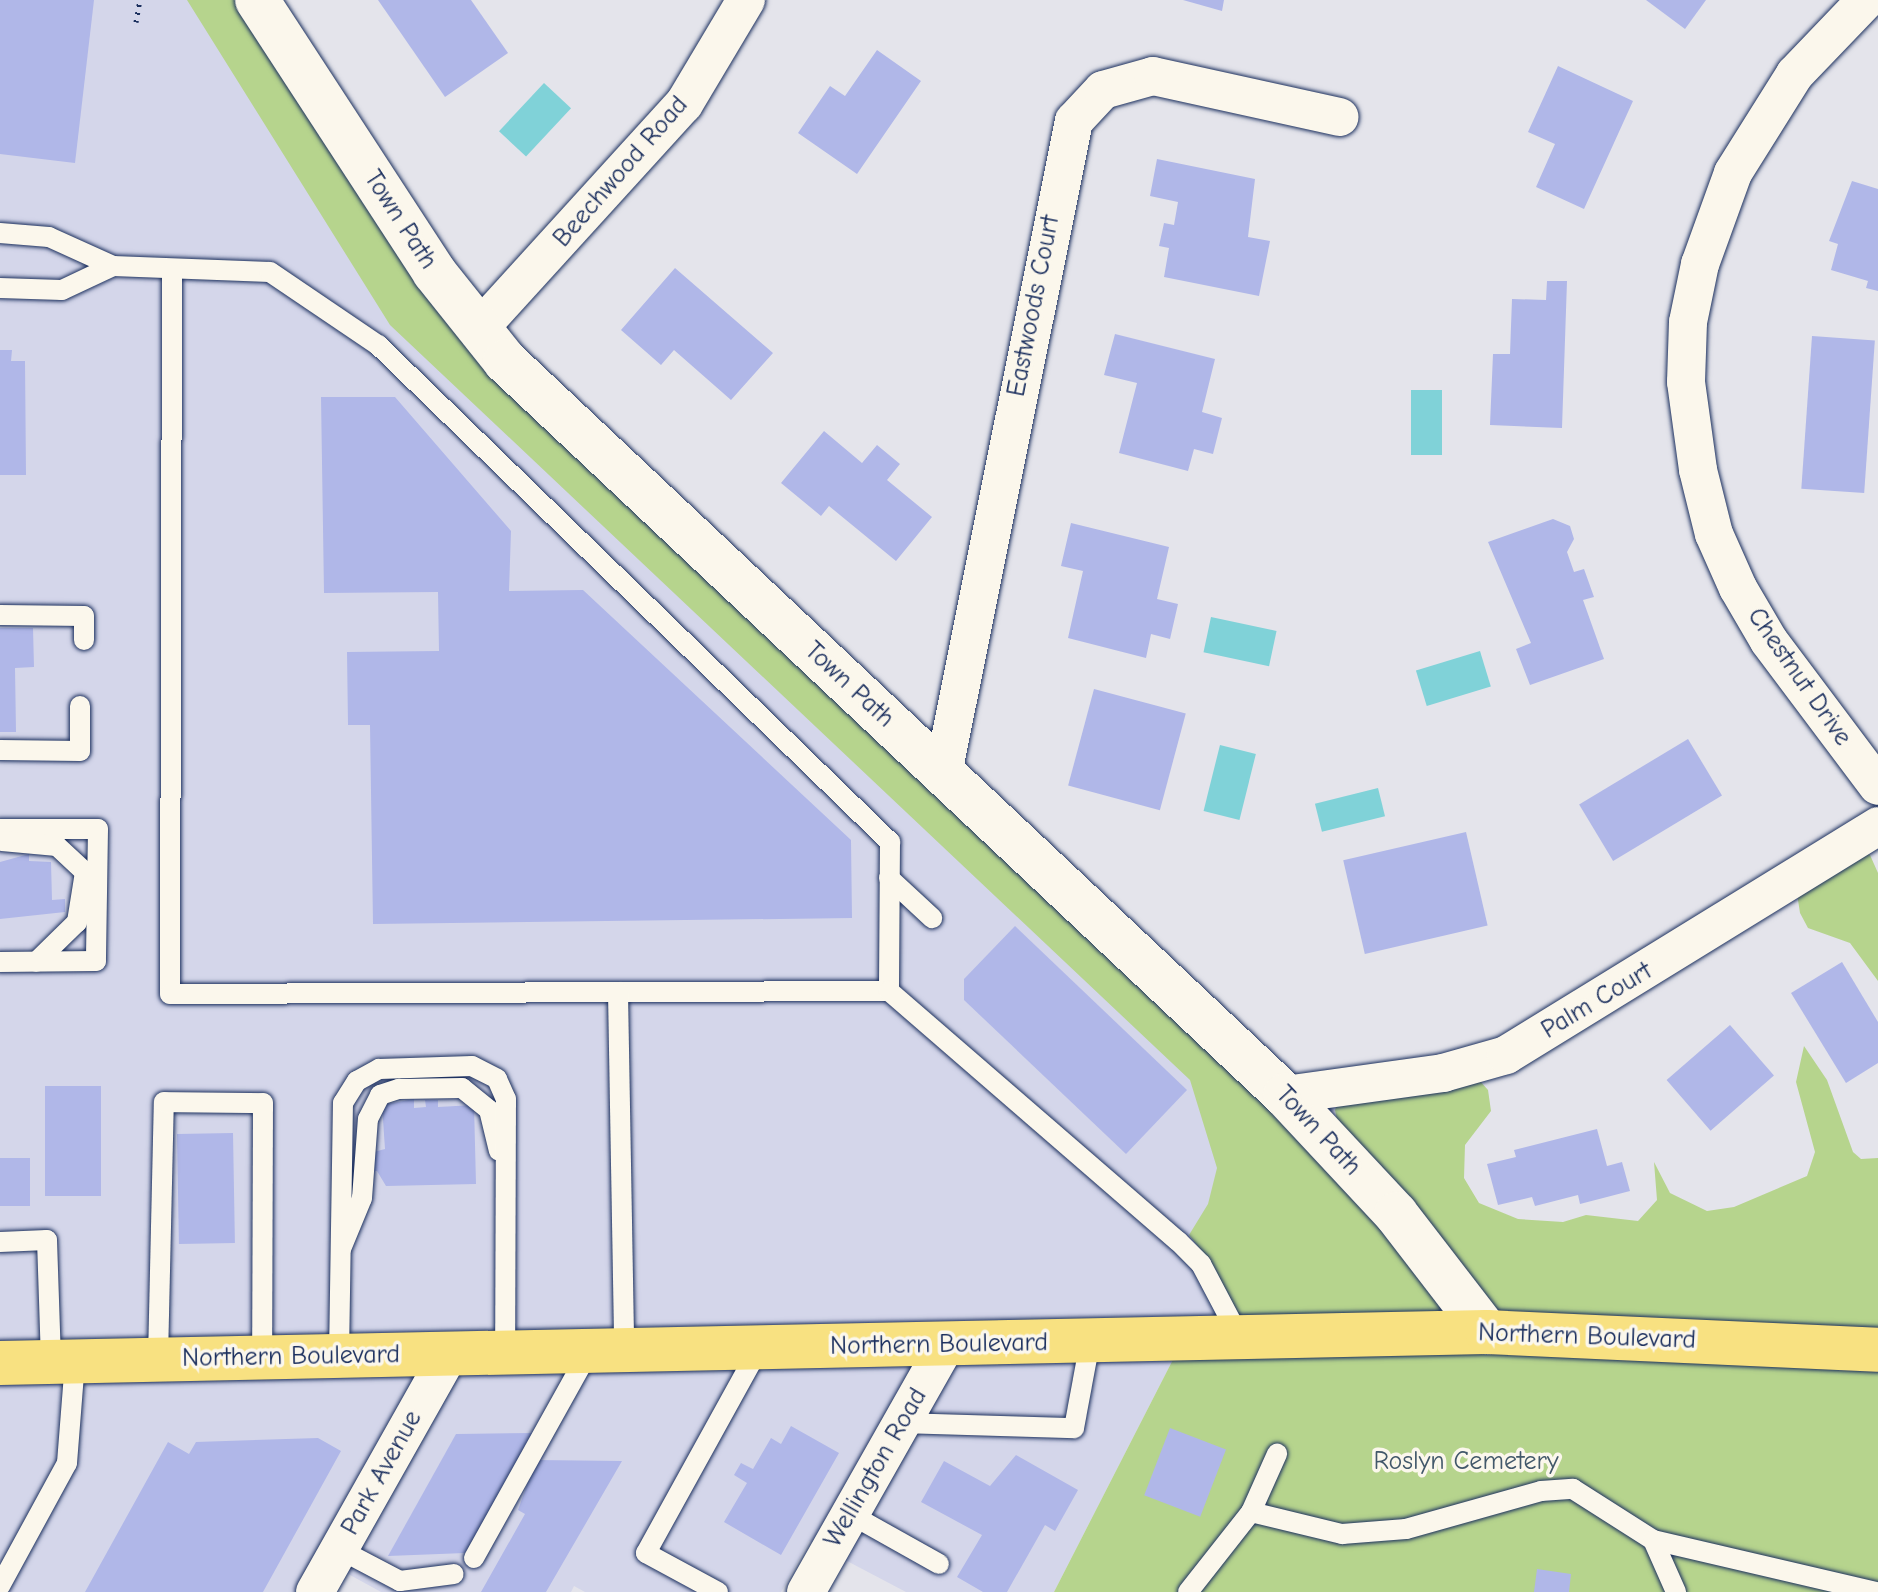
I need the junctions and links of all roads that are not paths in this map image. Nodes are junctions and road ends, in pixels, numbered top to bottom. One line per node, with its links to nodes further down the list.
1 (257, 0): 9 (street, Town Path)
2 (746, 0): 9 (street, Beechwood Road)
3 (1866, 0): 15 (street, Chestnut Drive)
4 (1340, 117): 14 (street, Eastwoods Court)
5 (0, 233): 6 (lane)
6 (113, 266): 7 (lane); 8 (lane)
7 (172, 269): 19 (lane); 24 (lane)
8 (0, 288)
9 (478, 330): 14 (street, Town Path)
10 (0, 615): 11 (lane)
11 (84, 640)
12 (80, 706): 13 (lane)
13 (0, 750)
14 (943, 774): 25 (street, Town Path)
15 (1878, 786)
16 (1878, 826): 25 (street, Palm Court)
17 (0, 829): 22 (lane)
18 (0, 841): 22 (lane)
19 (889, 878): 20 (lane); 23 (lane)
20 (932, 918)
21 (0, 962): 22 (lane)
22 (36, 962)
23 (889, 991): 24 (lane); 30 (lane)
24 (618, 992): 35 (lane)
25 (1285, 1095): 29 (street, Town Path)
26 (506, 1177): 28 (lane); 28 (lane); 36 (lane)
27 (0, 1242): 41 (lane)
28 (339, 1253): 38 (lane)
29 (1487, 1332): 30 (main road, Northern Boulevard); 34 (main road, Northern Boulevard)
30 (1240, 1338): 31 (main road, Northern Boulevard)
31 (1090, 1342): 32 (main road, Northern Boulevard); 43 (lane)
32 (946, 1345): 33 (main road, Northern Boulevard); 43 (street, Wellington Road)
33 (759, 1348): 35 (main road, Northern Boulevard); 54 (lane)
34 (1878, 1350)
35 (606, 1351): 36 (main road, Northern Boulevard); 49 (lane)
36 (505, 1353): 37 (main road, Northern Boulevard)
37 (449, 1354): 38 (main road, Northern Boulevard); 48 (street, Park Avenue)
38 (339, 1356): 39 (main road, Northern Boulevard)
39 (262, 1357): 40 (main road, Northern Boulevard); 40 (lane)
40 (158, 1359): 41 (main road, Northern Boulevard)
41 (63, 1361): 42 (main road, Northern Boulevard); 52 (lane)
42 (0, 1363)
43 (902, 1423): 46 (street, Wellington Road)
44 (1277, 1454): 45 (lane)
45 (1251, 1512): 47 (lane); 56 (lane)
46 (850, 1514): 50 (lane); 55 (street, Wellington Road)
47 (1653, 1540): 57 (lane); 58 (lane)
48 (339, 1549): 51 (lane); 53 (street, Park Avenue)
49 (474, 1558)
50 (939, 1564)
51 (454, 1574)
52 (0, 1586)
53 (315, 1592)
54 (718, 1592)
55 (806, 1592)
56 (1188, 1592)
57 (1676, 1592)
58 (1854, 1592): 59 (lane)
59 (1876, 1592)

